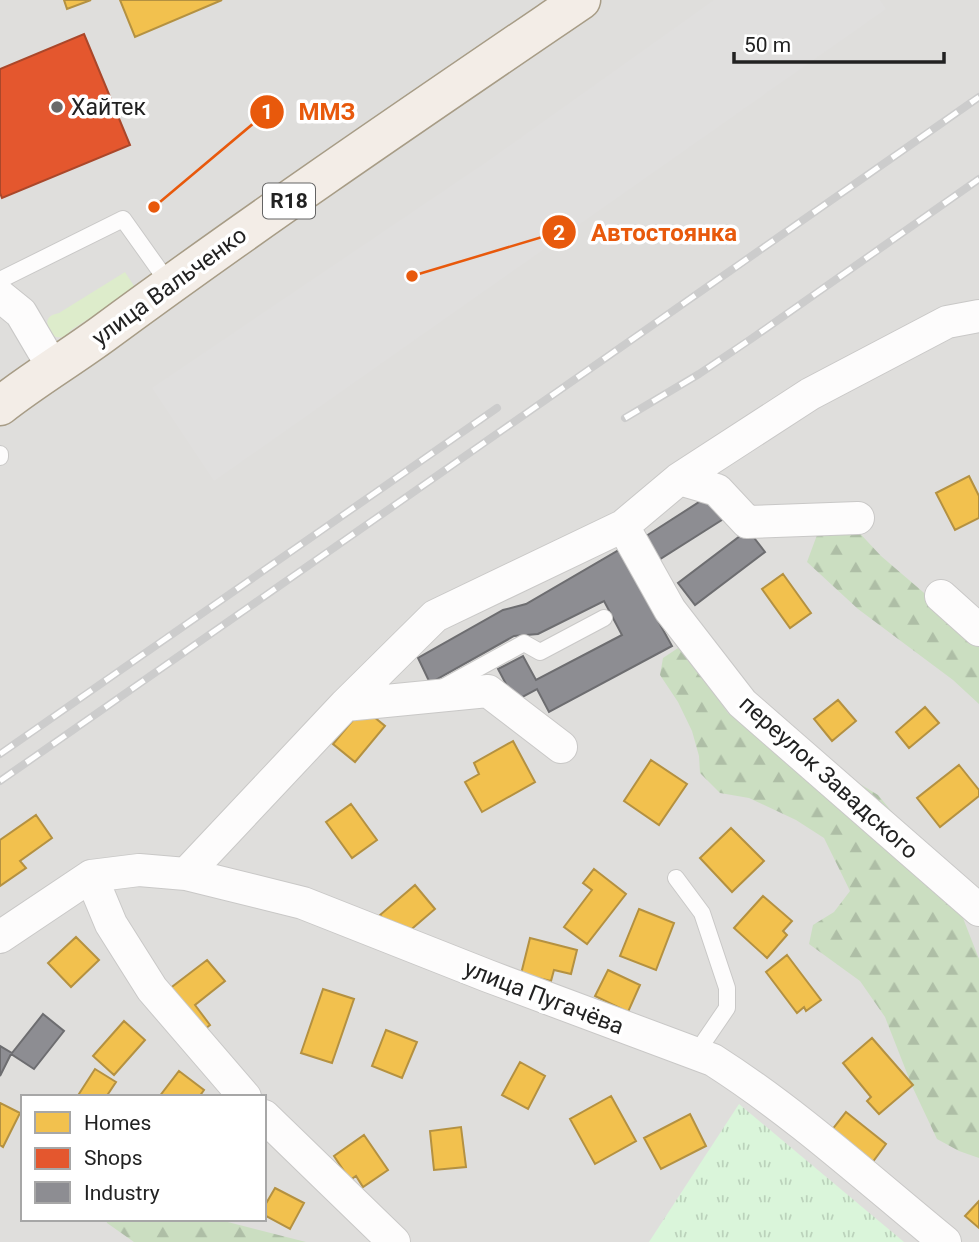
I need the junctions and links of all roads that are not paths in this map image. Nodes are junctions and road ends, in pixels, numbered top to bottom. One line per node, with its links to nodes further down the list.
1 (581, 0): 3 (main road, улица Вальченко / R18)
2 (0, 280): 3 (lane)
3 (170, 285): 6 (main road, улица Вальченко / R18)
4 (0, 296): 6 (street)
5 (979, 316): 8 (street)
6 (54, 369): 7 (main road, улица Вальченко / R18)
7 (1, 402)
8 (679, 479): 9 (street); 10 (street)
9 (858, 518)
10 (623, 526): 15 (street); 20 (street, переулок Завадского)
11 (941, 596): 13 (street)
12 (604, 618): 14 (lane)
13 (979, 630)
14 (424, 697): 15 (street); 16 (street)
15 (345, 705): 17 (street)
16 (561, 747)
17 (186, 874): 18 (street, улица Пугачёва); 22 (street, улица Пугачёва)
18 (91, 876): 21 (street); 23 (street)
19 (676, 878): 22 (lane)
20 (979, 910)
21 (0, 937)
22 (713, 1060): 26 (street, улица Пугачёва)
23 (243, 1095)
24 (266, 1118): 25 (street)
25 (394, 1242)
26 (945, 1242)

